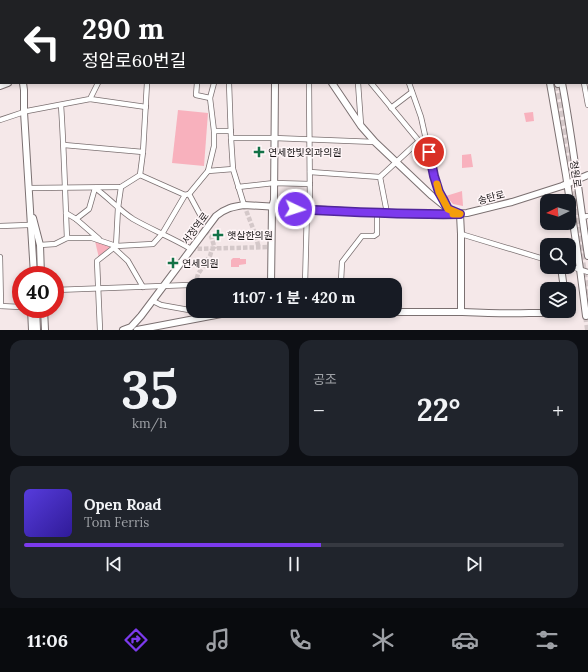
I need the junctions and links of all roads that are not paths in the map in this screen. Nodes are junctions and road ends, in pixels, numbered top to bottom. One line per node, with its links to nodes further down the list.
1 (23, 84): 24 (street)
2 (27, 84): 24 (street)
3 (97, 84): 18 (street)
4 (147, 84): 22 (street)
5 (197, 84): 19 (street)
6 (214, 84): 19 (street)
7 (229, 84): 28 (street)
8 (271, 84): 30 (street)
9 (275, 84): 30 (street)
10 (309, 84): 31 (street)
11 (334, 84): 26 (street)
12 (358, 84): 26 (street)
13 (372, 84): 23 (street)
14 (409, 84): 17 (street)
15 (556, 84): 35 (street, 청원로); 37 (street, 청원로)
16 (584, 84): 21 (street)
17 (412, 92): 23 (street); 58 (street)
18 (90, 98): 20 (street); 22 (street)
19 (210, 98): 27 (street)
20 (61, 105): 24 (street); 33 (street)
21 (588, 105)
22 (146, 107): 34 (street)
23 (391, 108): 36 (street)
24 (25, 112): 25 (street); 51 (street); 66 (street)
25 (0, 120)
26 (361, 126): 32 (street)
27 (214, 131): 28 (street); 39 (street)
28 (231, 131): 29 (street)
29 (231, 138): 30 (street); 38 (street)
30 (273, 138): 31 (street); 45 (street)
31 (310, 139): 32 (street); 40 (street)
32 (375, 142): 36 (street)
33 (64, 145): 34 (street); 48 (street)
34 (143, 152): 41 (street)
35 (575, 162): 37 (street); 44 (street, 청원로)
36 (396, 163): 43 (street); 58 (street)
37 (564, 165): 47 (street, 청원로)
38 (233, 169): 39 (street); 50 (street)
39 (208, 171): 53 (street)
40 (310, 172): 43 (street); 46 (street)
41 (140, 175): 49 (street); 53 (street)
42 (588, 175): 44 (street, 송탄로)
43 (380, 177): 61 (street)
44 (577, 180): 47 (street, 송탄로); 63 (street, 청원로)
45 (272, 184): 46 (street); 50 (street); 55 (street)
46 (310, 184): 57 (street)
47 (567, 184): 62 (street, 송탄로); 83 (street, 청원로)
48 (64, 187): 51 (street); 52 (street); 59 (street)
49 (121, 187): 52 (street); 56 (street)
50 (238, 187): 54 (street)
51 (31, 188): 66 (street)
52 (95, 188): 56 (street); 64 (street)
53 (187, 194): 65 (street); 68 (street)
54 (244, 205): 55 (street, 서정역로); 74 (street, 서정역로)
55 (272, 207): 57 (street, 서정역로); 85 (street)
56 (118, 208): 68 (street); 73 (street)
57 (308, 209): 60 (street, 서정역로); 86 (street)
58 (448, 209): 62 (street)
59 (66, 213): 64 (street); 70 (street)
60 (377, 213): 61 (street, 서정역로); 87 (street)
61 (387, 213): 62 (street, 서정역로)
62 (460, 214): 69 (street)
63 (585, 217): 75 (street, 청원로)
64 (76, 219): 71 (street)
65 (203, 220)
66 (30, 221): 67 (street); 72 (street); 78 (street); 79 (street); 80 (street)
67 (0, 226)
68 (162, 234): 73 (street); 74 (street)
69 (461, 234): 77 (street); 100 (street)
70 (67, 238): 71 (street); 72 (street)
71 (100, 240): 73 (street)
72 (40, 245): 81 (street)
73 (115, 247): 91 (street); 92 (street)
74 (191, 250): 90 (street, 서정역로)
75 (588, 256)
76 (0, 257): 88 (street)
77 (540, 258)
78 (30, 266)
79 (33, 266)
80 (36, 266)
81 (41, 266)
82 (576, 268): 83 (street)
83 (580, 269): 84 (street); 95 (street, 청원로)
84 (588, 272)
85 (271, 278)
86 (305, 278)
87 (343, 278)
88 (0, 279): 96 (street)
89 (186, 285): 90 (street)
90 (163, 286): 91 (street); 94 (street, 서정역로)
91 (143, 287): 92 (street)
92 (98, 289): 93 (street); 115 (street)
93 (64, 290)
94 (152, 300): 98 (street); 102 (street, 서정역로)
95 (586, 305): 103 (street, 청원로)
96 (1, 306): 97 (street)
97 (12, 307)
98 (186, 309)
99 (402, 311): 100 (street)
100 (461, 312): 101 (street)
101 (540, 313)
102 (141, 316): 110 (street); 116 (street, 서정역로)
103 (586, 316)
104 (31, 318): 111 (street)
105 (36, 318): 112 (street)
106 (40, 318): 113 (street)
107 (44, 318): 114 (street)
108 (198, 318): 109 (street)
109 (187, 320): 110 (street)
110 (147, 328): 117 (street)
111 (32, 330)
112 (37, 330)
113 (41, 330)
114 (45, 330)
115 (100, 330)
116 (123, 330)
117 (136, 330)

